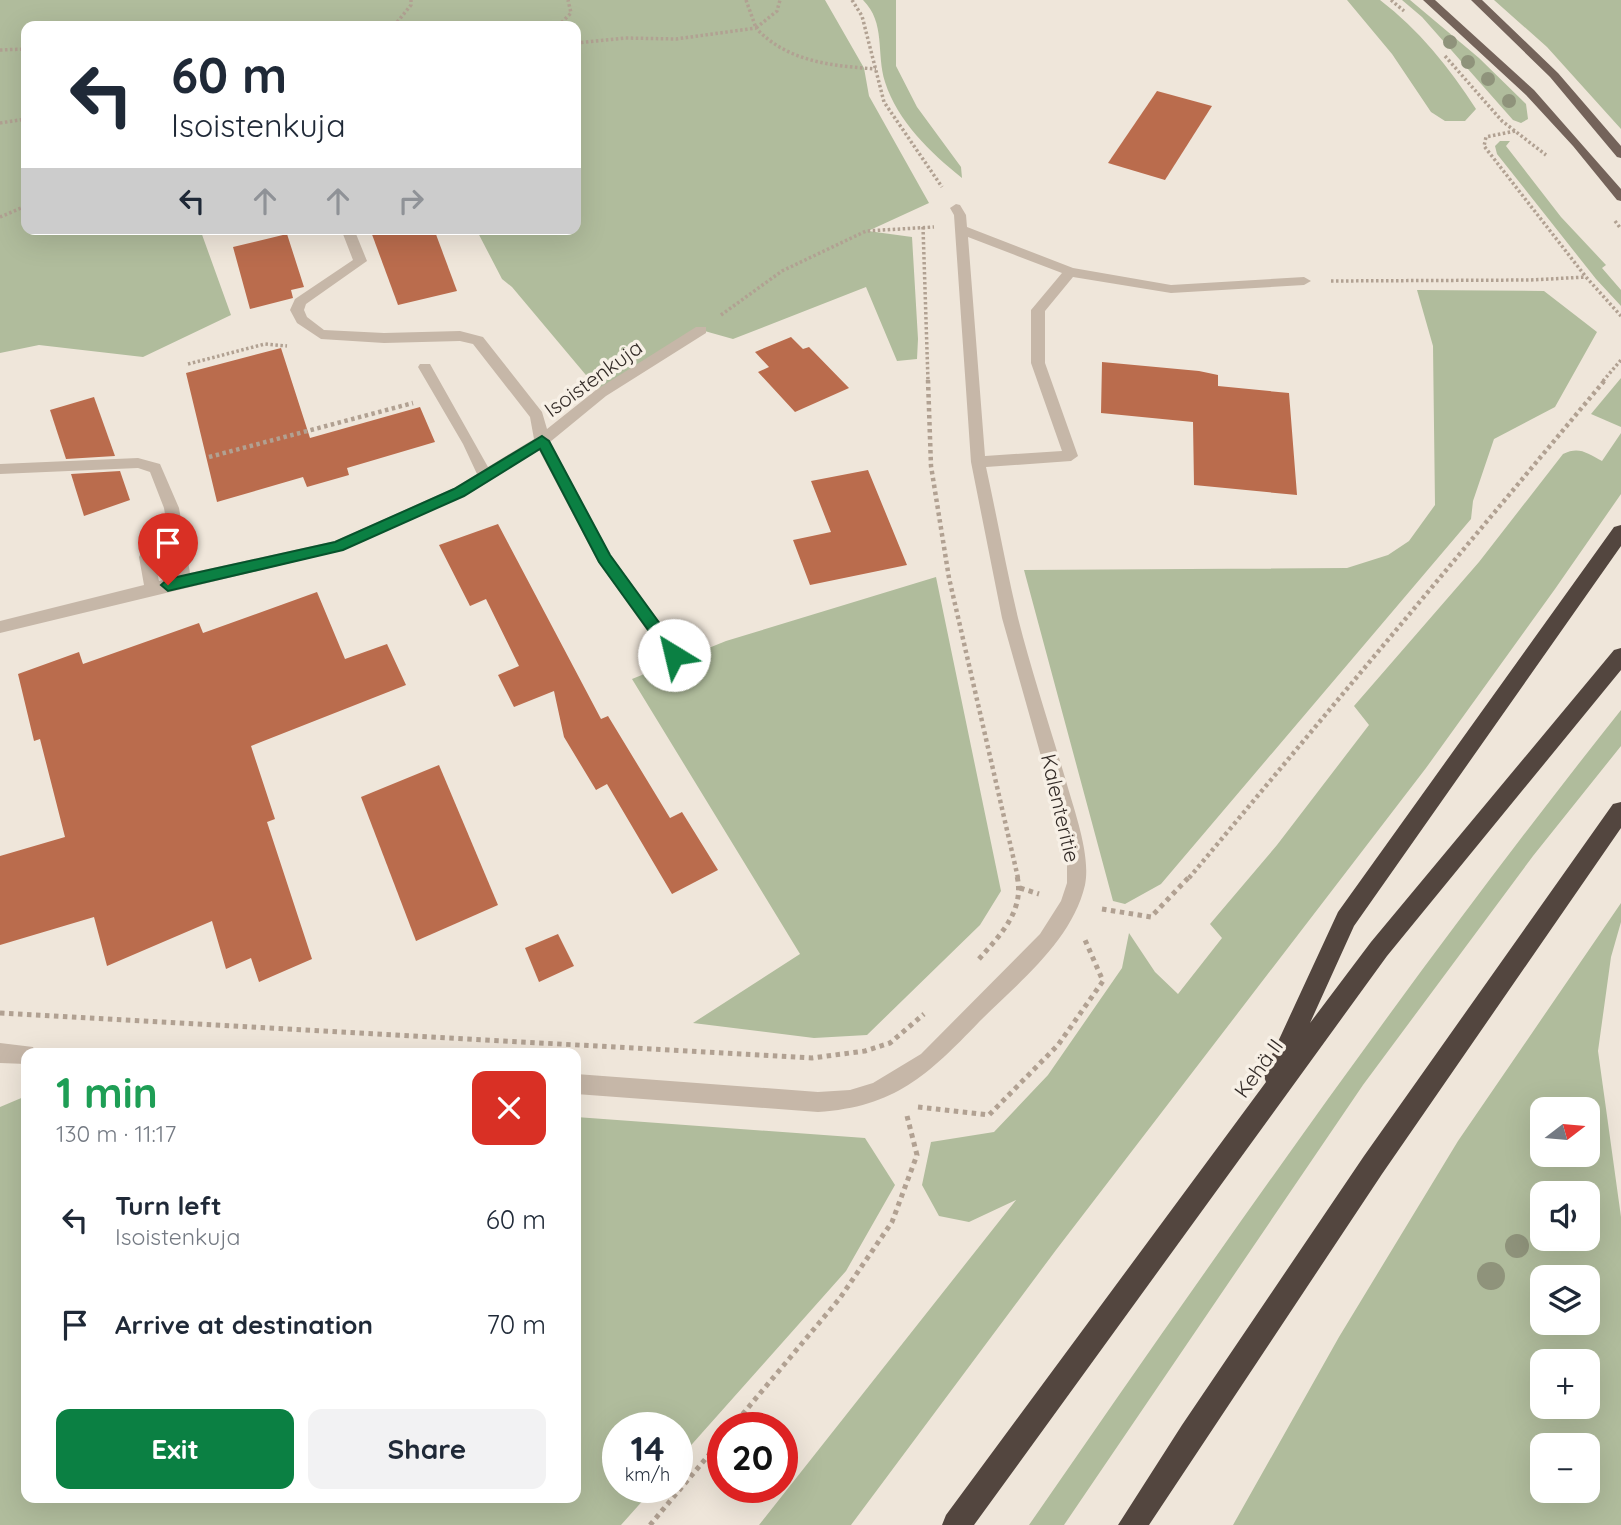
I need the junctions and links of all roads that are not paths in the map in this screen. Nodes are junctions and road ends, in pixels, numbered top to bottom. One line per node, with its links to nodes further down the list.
1 (1427, 0): 4 (main road)
2 (1476, 0): 3 (main road)
3 (1621, 154)
4 (1621, 197)
5 (956, 208): 6 (street, Kalenteritie)
6 (960, 229): 8 (street); 13 (street, Kalenteritie)
7 (349, 235): 12 (street)
8 (1070, 272): 9 (street); 13 (street)
9 (1304, 281)
10 (701, 330): 12 (street, Isoistenkuja)
11 (425, 368): 15 (street)
12 (542, 441): 15 (street, Isoistenkuja); 21 (street)
13 (978, 461): 26 (street, Kalenteritie)
14 (0, 469): 18 (street)
15 (485, 476): 18 (street, Isoistenkuja)
16 (1621, 532): 27 (highway)
17 (147, 557): 19 (street)
18 (183, 581): 19 (street, Isoistenkuja)
19 (153, 589): 20 (street, Isoistenkuja)
20 (0, 627)
21 (674, 655)
22 (1621, 656): 27 (highway, Kehä II)
23 (1621, 811): 29 (highway)
24 (0, 1053): 25 (street)
25 (21, 1054)
26 (581, 1084)
27 (1256, 1114): 28 (highway, Kehä II)
28 (956, 1525)
29 (1132, 1525)

